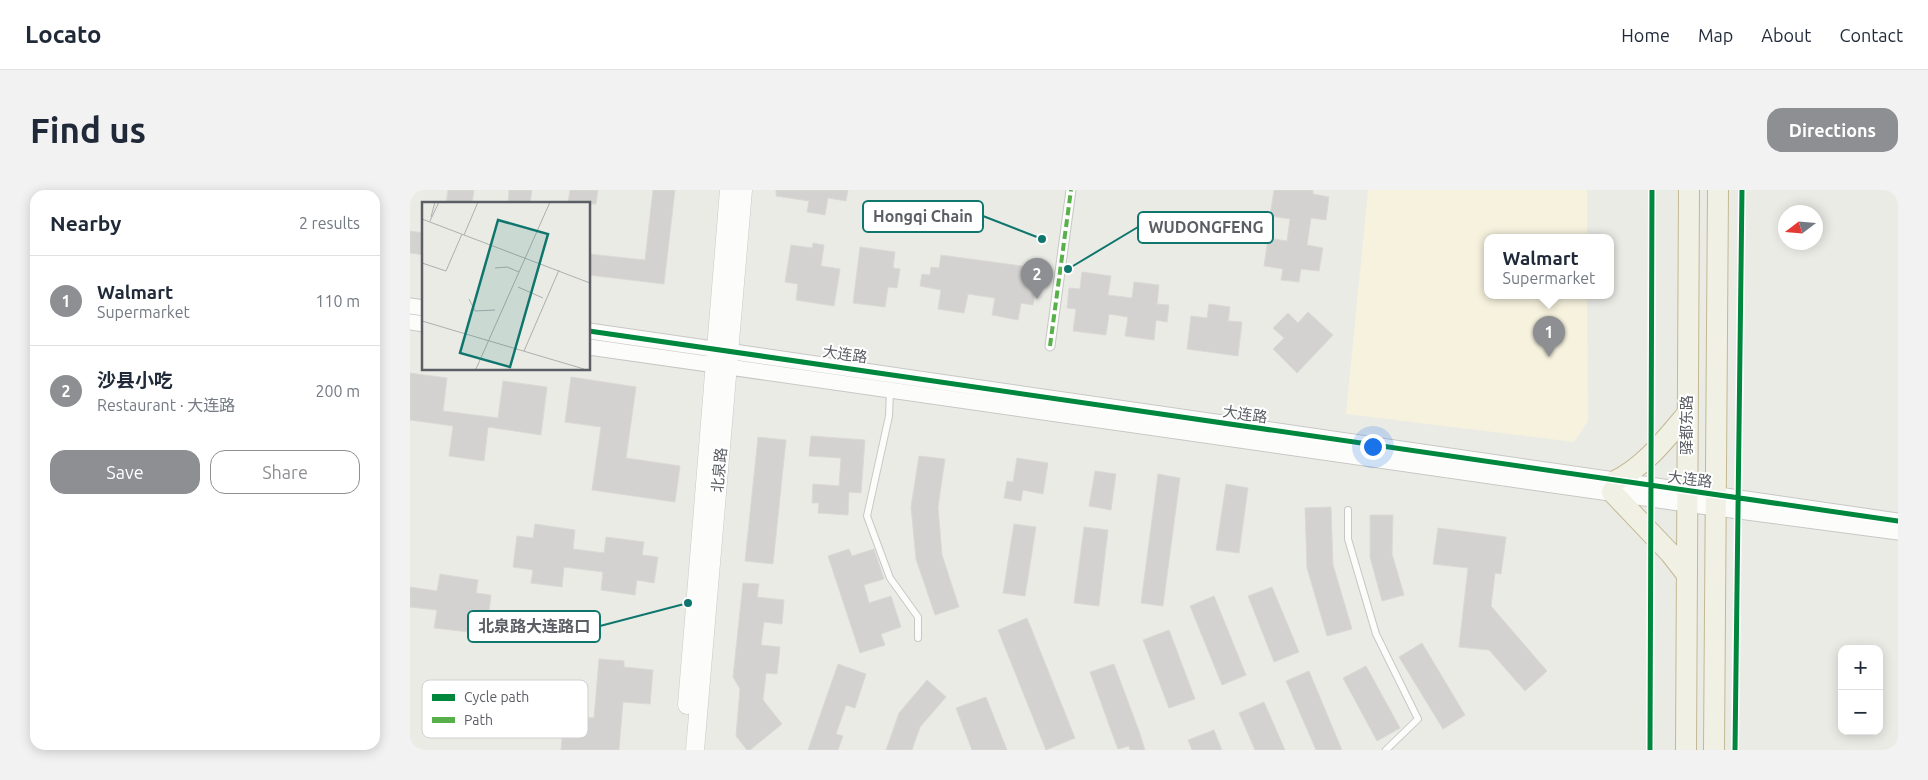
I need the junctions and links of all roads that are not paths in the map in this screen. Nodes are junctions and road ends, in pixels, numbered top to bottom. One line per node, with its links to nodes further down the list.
1 (729, 190): 9 (main road, 北泉路)
2 (743, 190): 9 (main road, 北泉路)
3 (1071, 190): 7 (street)
4 (1689, 190): 12 (highway, 驿都东路)
5 (1718, 190): 15 (highway, 驿都东路)
6 (590, 331): 9 (street, 大连路)
7 (1050, 346)
8 (590, 347): 9 (street, 大连路)
9 (721, 357): 10 (street, 大连路); 11 (street, 大连路); 21 (main road, 北泉路); 22 (main road, 北泉路)
10 (891, 374): 11 (lane); 13 (street, 大连路)
11 (890, 389): 13 (street, 大连路); 20 (lane)
12 (1686, 415): 13 (highway); 14 (highway, 驿都东路)
13 (1613, 487): 14 (street, 大连路); 19 (highway)
14 (1686, 498): 15 (street, 大连路); 19 (highway, 驿都东路)
15 (1715, 501): 17 (street, 大连路); 18 (street, 大连路); 25 (highway, 驿都东路)
16 (1348, 510): 23 (lane)
17 (1898, 521)
18 (1898, 532)
19 (1686, 575): 24 (highway, 驿都东路)
20 (918, 638)
21 (683, 750)
22 (695, 750)
23 (1386, 750)
24 (1686, 750)
25 (1714, 750)

